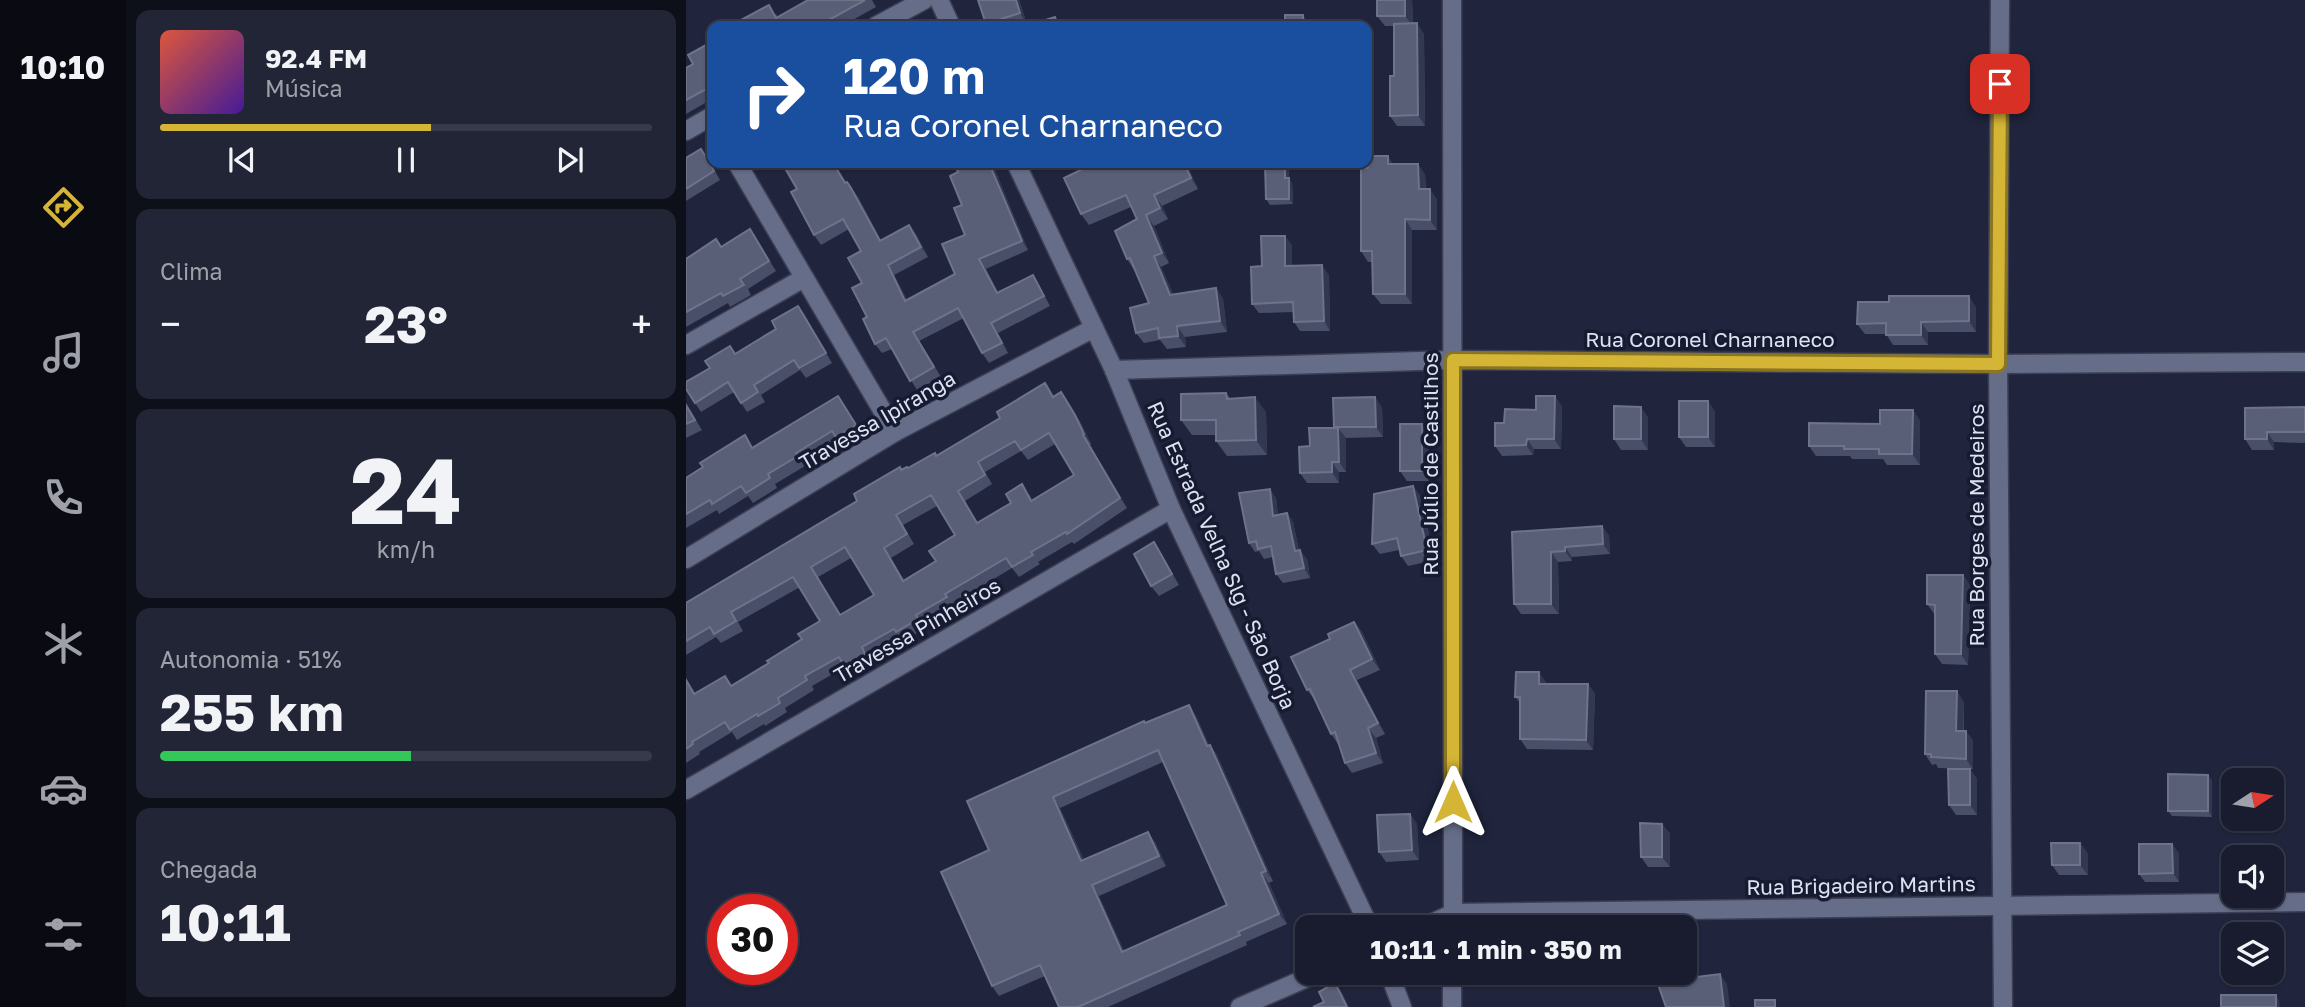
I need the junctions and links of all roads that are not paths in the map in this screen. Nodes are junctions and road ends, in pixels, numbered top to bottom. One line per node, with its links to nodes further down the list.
1 (924, 0): 5 (street)
2 (939, 0): 6 (street)
3 (1452, 0): 14 (street, Rua Júlio de Castilhos)
4 (2000, 0): 16 (street, Rua Borges de Medeiros)
5 (885, 21)
6 (949, 21)
7 (707, 120): 8 (street)
8 (686, 131)
9 (740, 168): 11 (street)
10 (1018, 168): 12 (street, Rua Estrada Velha Slg - São Borja)
11 (804, 278): 13 (street); 18 (street)
12 (1094, 328): 17 (street, Rua Estrada Velha Slg - São Borja); 18 (street, Travessa Ipiranga)
13 (686, 345)
14 (1453, 360): 16 (street, Rua Coronel Charnaneco); 17 (street, Rua Coronel Charnaneco); 25 (street, Rua Júlio de Castilhos)
15 (2305, 362): 16 (street, Rua Coronel Charnaneco)
16 (1998, 364): 23 (street, Rua Borges de Medeiros)
17 (1114, 370): 19 (street, Rua Estrada Velha Slg - São Borja)
18 (895, 432): 20 (street, Travessa Ipiranga)
19 (1171, 509): 21 (street, Travessa Pinheiros); 24 (street, Rua Estrada Velha Slg - São Borja)
20 (686, 559)
21 (686, 790)
22 (2305, 902): 23 (street, Rua Brigadeiro Martins)
23 (2001, 905): 26 (street, Rua Brigadeiro Martins); 33 (street, Rua Borges de Medeiros)
24 (1364, 915)
25 (1453, 915)
26 (1636, 915)
27 (1295, 983): 30 (street)
28 (1394, 985): 31 (street)
29 (1452, 985): 32 (street)
30 (1240, 1007)
31 (1402, 1007)
32 (1451, 1007)
33 (2003, 1007)

